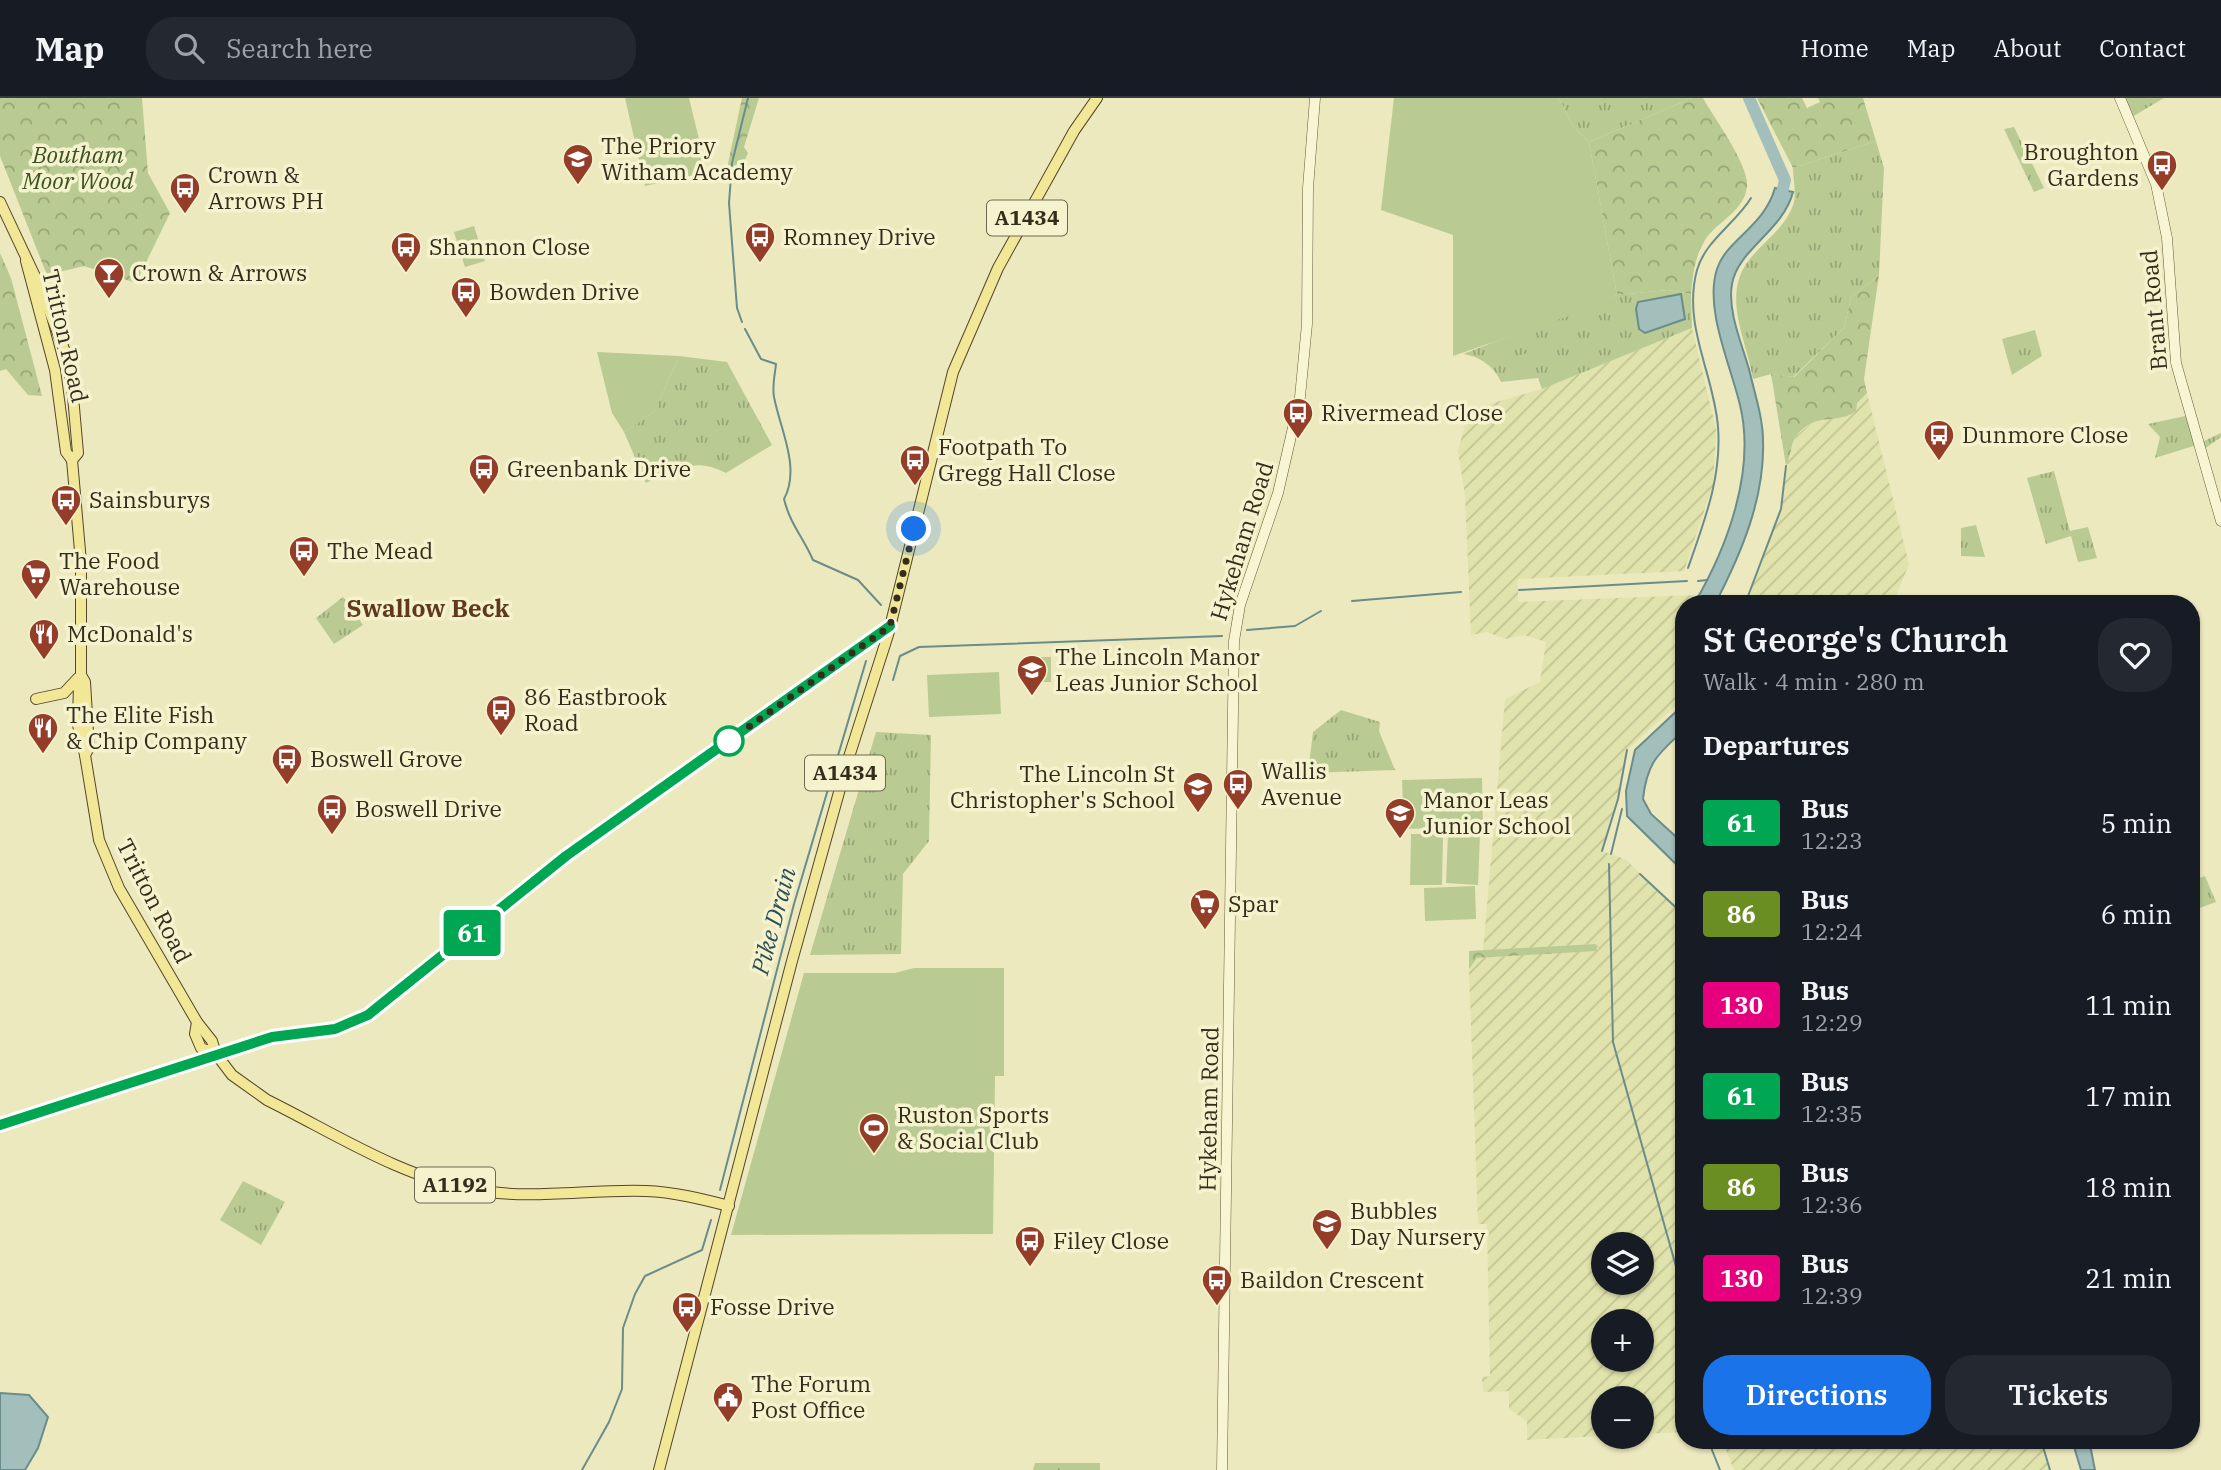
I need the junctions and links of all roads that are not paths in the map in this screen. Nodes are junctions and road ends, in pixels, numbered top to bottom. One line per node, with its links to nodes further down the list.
1 (1097, 98): 10 (main road, A1434)
2 (1315, 98): 19 (street, Hykeham Road)
3 (2122, 98): 9 (street, Brant Road)
4 (0, 202): 5 (main road, Tritton Road)
5 (26, 261): 6 (main road, Tritton Road); 7 (main road, Tritton Road)
6 (72, 385): 7 (main road); 8 (main road, Tritton Road)
7 (62, 427): 8 (main road, Tritton Road)
8 (72, 460): 13 (main road, Tritton Road)
9 (2221, 522)
10 (890, 626): 11 (street); 12 (main road, A1434)
11 (857, 650): 12 (street); 15 (street)
12 (879, 667): 17 (main road, A1434)
13 (80, 675): 14 (main road); 15 (main road, Tritton Road / A1192)
14 (36, 699)
15 (216, 1054): 16 (street); 17 (main road, Tritton Road / A1192)
16 (0, 1125)
17 (729, 1206): 18 (main road, A1434)
18 (659, 1470)
19 (1222, 1470)

